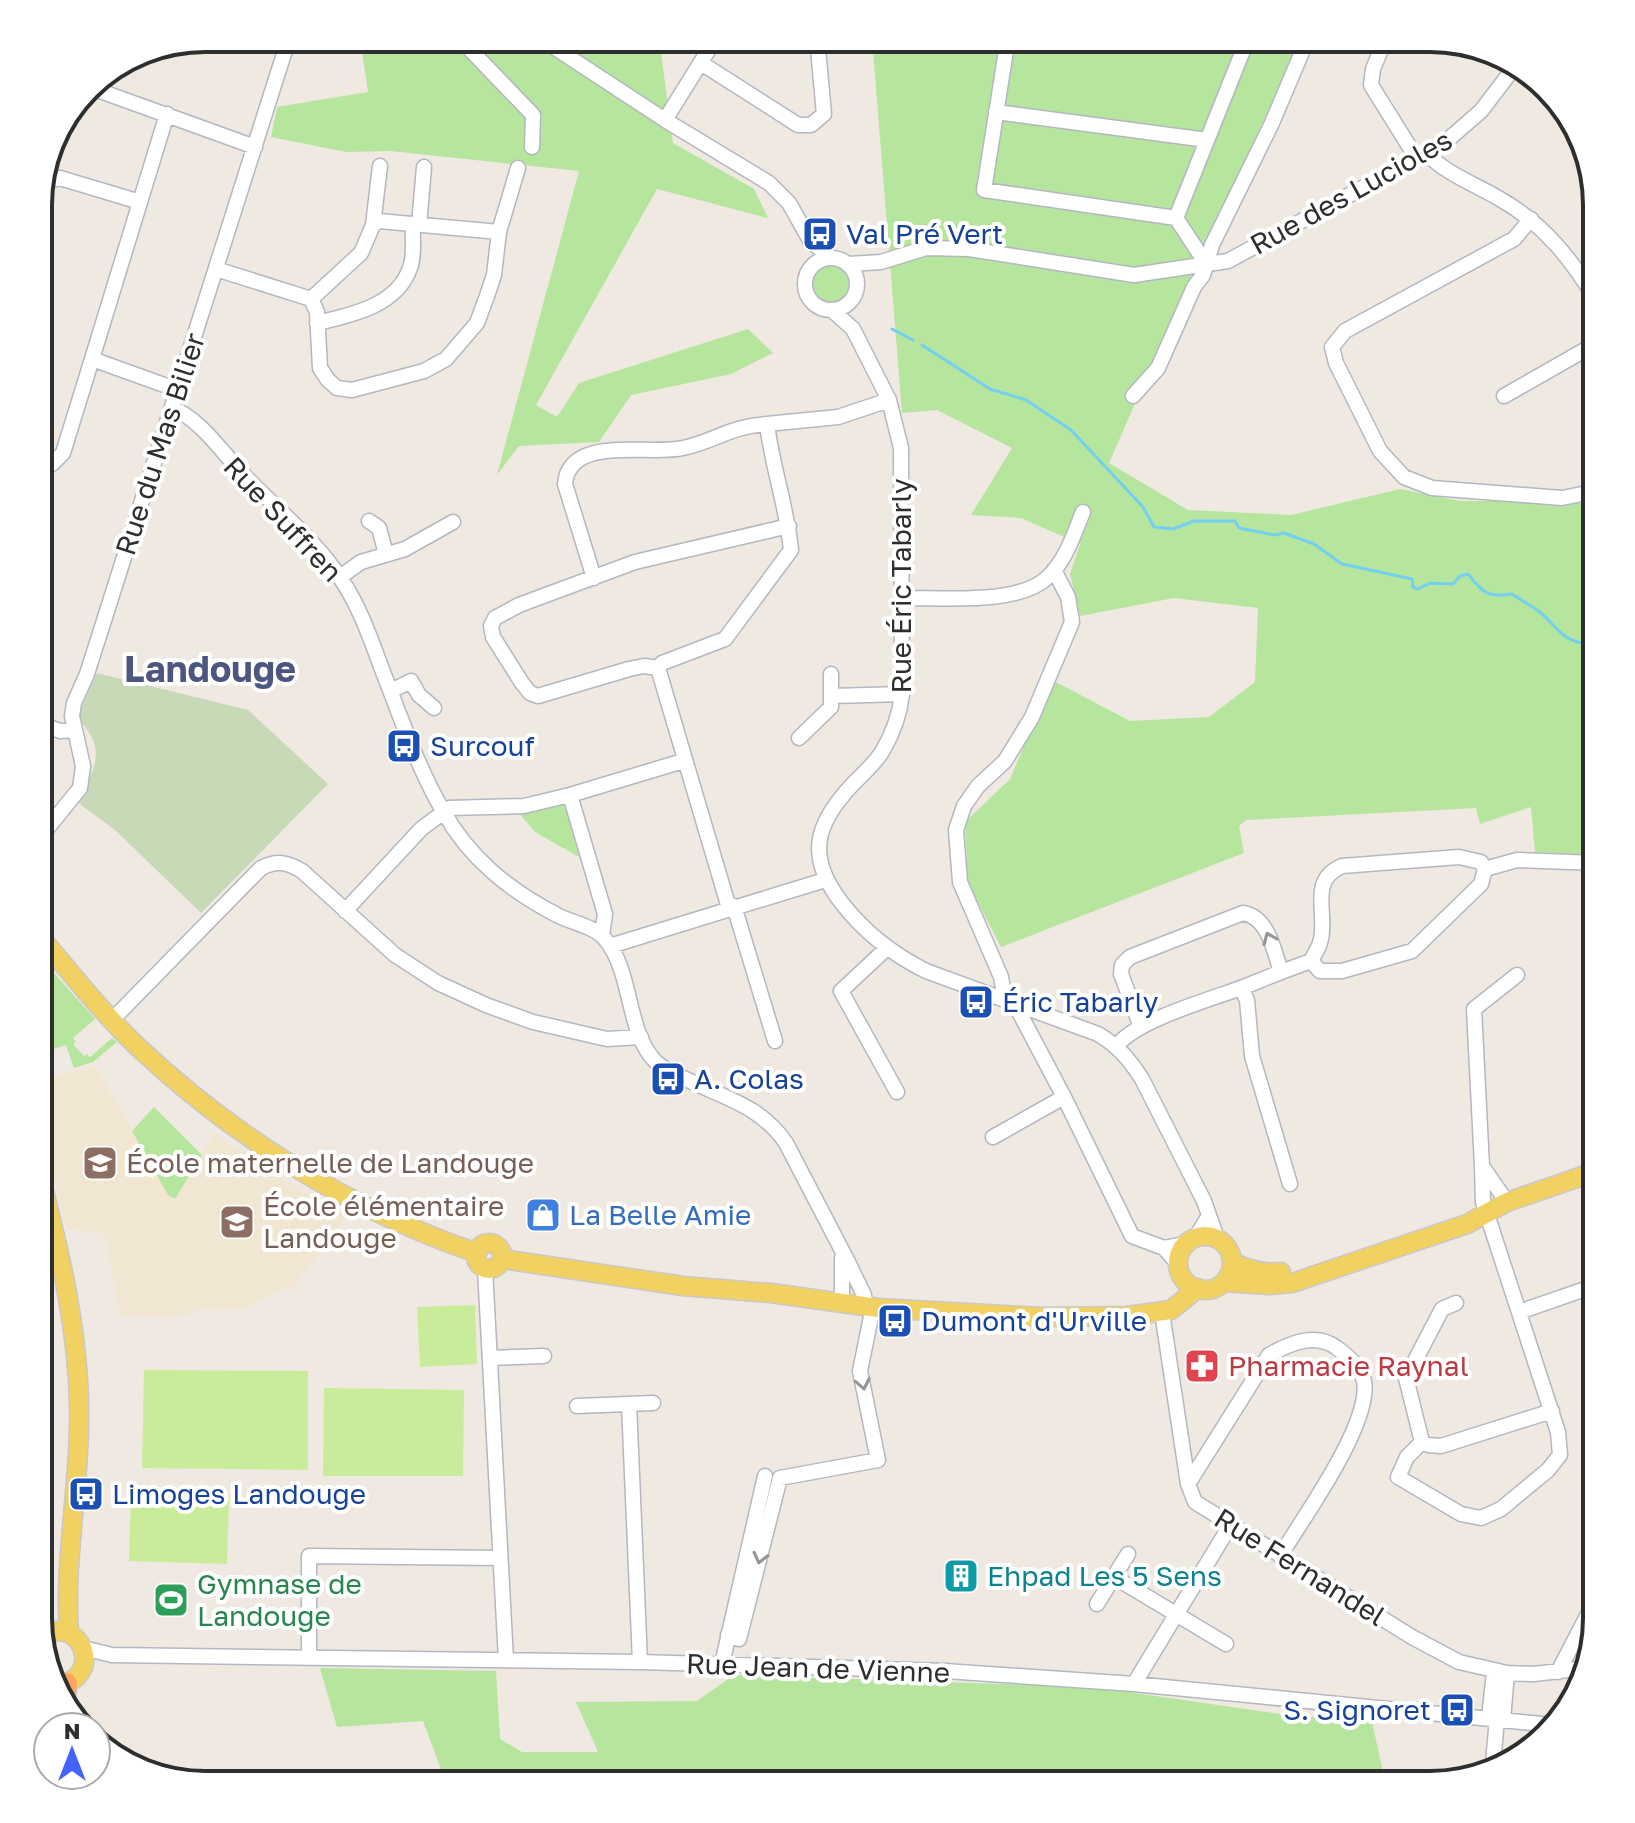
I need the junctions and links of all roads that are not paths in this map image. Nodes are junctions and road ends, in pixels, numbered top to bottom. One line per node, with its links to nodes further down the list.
1 (285, 52): 17 (street, Rue du Mas Bilier)
2 (472, 52): 18 (street)
3 (561, 52): 15 (street)
4 (708, 52): 10 (street)
5 (818, 52): 10 (street)
6 (1006, 52): 13 (street)
7 (1242, 52): 16 (street)
8 (1302, 52): 34 (street)
9 (1380, 52): 19 (street)
10 (701, 63): 15 (street)
11 (1509, 74): 19 (street, Rue des Lucioles)
12 (102, 92): 14 (street)
13 (996, 112): 16 (street); 25 (street)
14 (167, 114): 17 (street); 24 (street)
15 (665, 120): 30 (street)
16 (1207, 140): 25 (street)
17 (255, 147): 35 (street, Rue du Mas Bilier)
18 (532, 147)
19 (1422, 156): 26 (street); 34 (street, Rue des Lucioles)
20 (380, 166): 28 (street)
21 (424, 167): 27 (street)
22 (518, 168): 29 (street)
23 (54, 179): 24 (street)
24 (140, 202): 44 (street)
25 (1176, 218): 34 (street)
26 (1531, 219): 37 (street); 52 (street)
27 (416, 224): 28 (street); 29 (street); 41 (street)
28 (373, 225): 39 (street)
29 (499, 232): 41 (street)
30 (811, 242): 31 (street); 36 (street)
31 (832, 258): 33 (street); 36 (street)
32 (881, 262): 33 (street); 34 (street, Rue des Lucioles); 38 (street)
33 (849, 264): 38 (street)
34 (1207, 265): 46 (street)
35 (216, 269): 39 (street); 45 (street, Rue du Mas Bilier)
36 (809, 270): 40 (street)
37 (1583, 278)
38 (854, 295): 40 (street); 42 (street, Rue Éric Tabarly)
39 (311, 299): 41 (street)
40 (833, 311): 42 (street, Rue Éric Tabarly)
41 (317, 323)
42 (853, 329): 48 (street, Rue Éric Tabarly)
43 (1583, 351): 47 (street)
44 (92, 359): 45 (street); 51 (street)
45 (178, 390): 49 (street, Rue du Mas Bilier)
46 (1133, 396)
47 (1504, 396)
48 (889, 400): 50 (street); 61 (street, Rue Éric Tabarly)
49 (172, 408): 59 (street, Rue Suffren); 69 (street, Rue du Mas Bilier)
50 (767, 424): 56 (street); 60 (street)
51 (52, 464)
52 (1583, 494)
53 (1083, 512): 58 (street)
54 (369, 521): 57 (street)
55 (453, 522): 57 (street)
56 (789, 526): 60 (street); 62 (street)
57 (386, 554): 59 (street)
58 (1054, 570): 61 (street); 87 (street)
59 (340, 577): 64 (street, Rue Suffren)
60 (594, 578): 62 (street)
61 (902, 598): 65 (street, Rue Éric Tabarly)
62 (658, 668): 71 (street)
63 (831, 674): 66 (street)
64 (391, 691): 67 (street); 73 (street, Rue Suffren)
65 (902, 694): 66 (street); 77 (street, Rue Éric Tabarly)
66 (832, 696): 70 (street)
67 (434, 708)
68 (52, 728): 69 (street)
69 (74, 730): 74 (street, Rue du Mas Bilier)
70 (799, 738)
71 (683, 761): 72 (street); 78 (street)
72 (570, 795): 73 (street); 80 (street)
73 (443, 812): 79 (street); 80 (street, Rue Suffren)
74 (52, 823)
75 (1583, 862): 76 (street)
76 (1485, 869): 83 (street); 83 (street)
77 (825, 880): 78 (street); 81 (street, Rue Éric Tabarly)
78 (731, 907): 80 (street); 91 (street)
79 (345, 911): 88 (street); 90 (street)
80 (606, 940): 90 (street)
81 (886, 949): 87 (street, Rue Éric Tabarly); 93 (street)
82 (52, 950): 88 (main road)
83 (1311, 961): 84 (street)
84 (1281, 972): 86 (street); 89 (street, one-way to 89)
85 (1517, 975): 96 (street)
86 (1241, 988): 89 (street); 98 (street)
87 (1012, 1003): 92 (street, Rue Éric Tabarly); 94 (street)
88 (113, 1019): 107 (main road)
89 (1141, 1027): 92 (street)
90 (641, 1037): 106 (street)
91 (775, 1041)
92 (1117, 1046): 101 (street)
93 (897, 1092)
94 (1064, 1097): 95 (street); 105 (street)
95 (993, 1137)
96 (1482, 1166): 99 (street); 100 (street)
97 (1583, 1176): 99 (main road)
98 (1290, 1184)
99 (1507, 1202): 100 (main road)
100 (1486, 1211): 108 (main road); 110 (main road); 117 (street)
101 (1208, 1217): 103 (street); 104 (street)
102 (52, 1229): 132 (main road)
103 (1217, 1238): 104 (main road); 108 (main road)
104 (1191, 1241): 105 (street); 109 (main road)
105 (1164, 1248): 109 (street)
106 (842, 1250): 113 (street); 115 (street)
107 (481, 1261): 113 (main road); 119 (street)
108 (1232, 1262): 110 (main road)
109 (1179, 1269): 111 (main road); 116 (main road)
110 (1224, 1282): 111 (main road)
111 (1198, 1288): 116 (main road)
112 (1583, 1290): 117 (street)
113 (842, 1303): 115 (main road)
114 (1456, 1303): 124 (street)
115 (869, 1307): 116 (main road); 139 (street, one-way to 139)
116 (1159, 1311): 126 (street, Rue Fernandel)
117 (1519, 1312): 123 (street)
118 (544, 1356): 119 (street)
119 (490, 1358): 130 (street)
120 (653, 1403): 121 (street)
121 (629, 1404): 122 (street); 144 (street)
122 (577, 1406)
123 (1552, 1411): 124 (street); 124 (street)
124 (1422, 1442)
125 (765, 1476): 139 (street)
126 (1188, 1484): 127 (street, Rue Fernandel); 129 (street)
127 (1231, 1524): 129 (street, Rue Fernandel); 134 (street)
128 (1128, 1554): 131 (street)
129 (1280, 1556): 147 (street, Rue Fernandel)
130 (499, 1558): 142 (street); 143 (street)
131 (1114, 1577): 133 (street); 134 (street)
132 (67, 1597): 135 (main road); 137 (main road)
133 (1097, 1604)
134 (1176, 1614): 140 (street); 149 (street)
135 (52, 1623)
136 (1583, 1624): 148 (street)
137 (69, 1633): 138 (main road); 141 (main road)
138 (53, 1634)
139 (728, 1635): 145 (street)
140 (1226, 1644)
141 (83, 1657): 142 (street, Rue Jean de Vienne); 150 (main road)
142 (309, 1658): 143 (street, Rue Jean de Vienne)
143 (506, 1660): 144 (street, Rue Jean de Vienne)
144 (640, 1662): 145 (street, Rue Jean de Vienne)
145 (722, 1664): 149 (street, Rue Jean de Vienne)
146 (1574, 1670): 148 (street, Rue Fernandel)
147 (1501, 1672): 148 (street, Rue Fernandel); 151 (street)
148 (1558, 1672)
149 (1134, 1684): 151 (street, Rue Jean de Vienne)
150 (68, 1685)
151 (1496, 1719): 152 (street, Rue Jean de Vienne); 153 (street)
152 (1540, 1724)
153 (1493, 1757)

